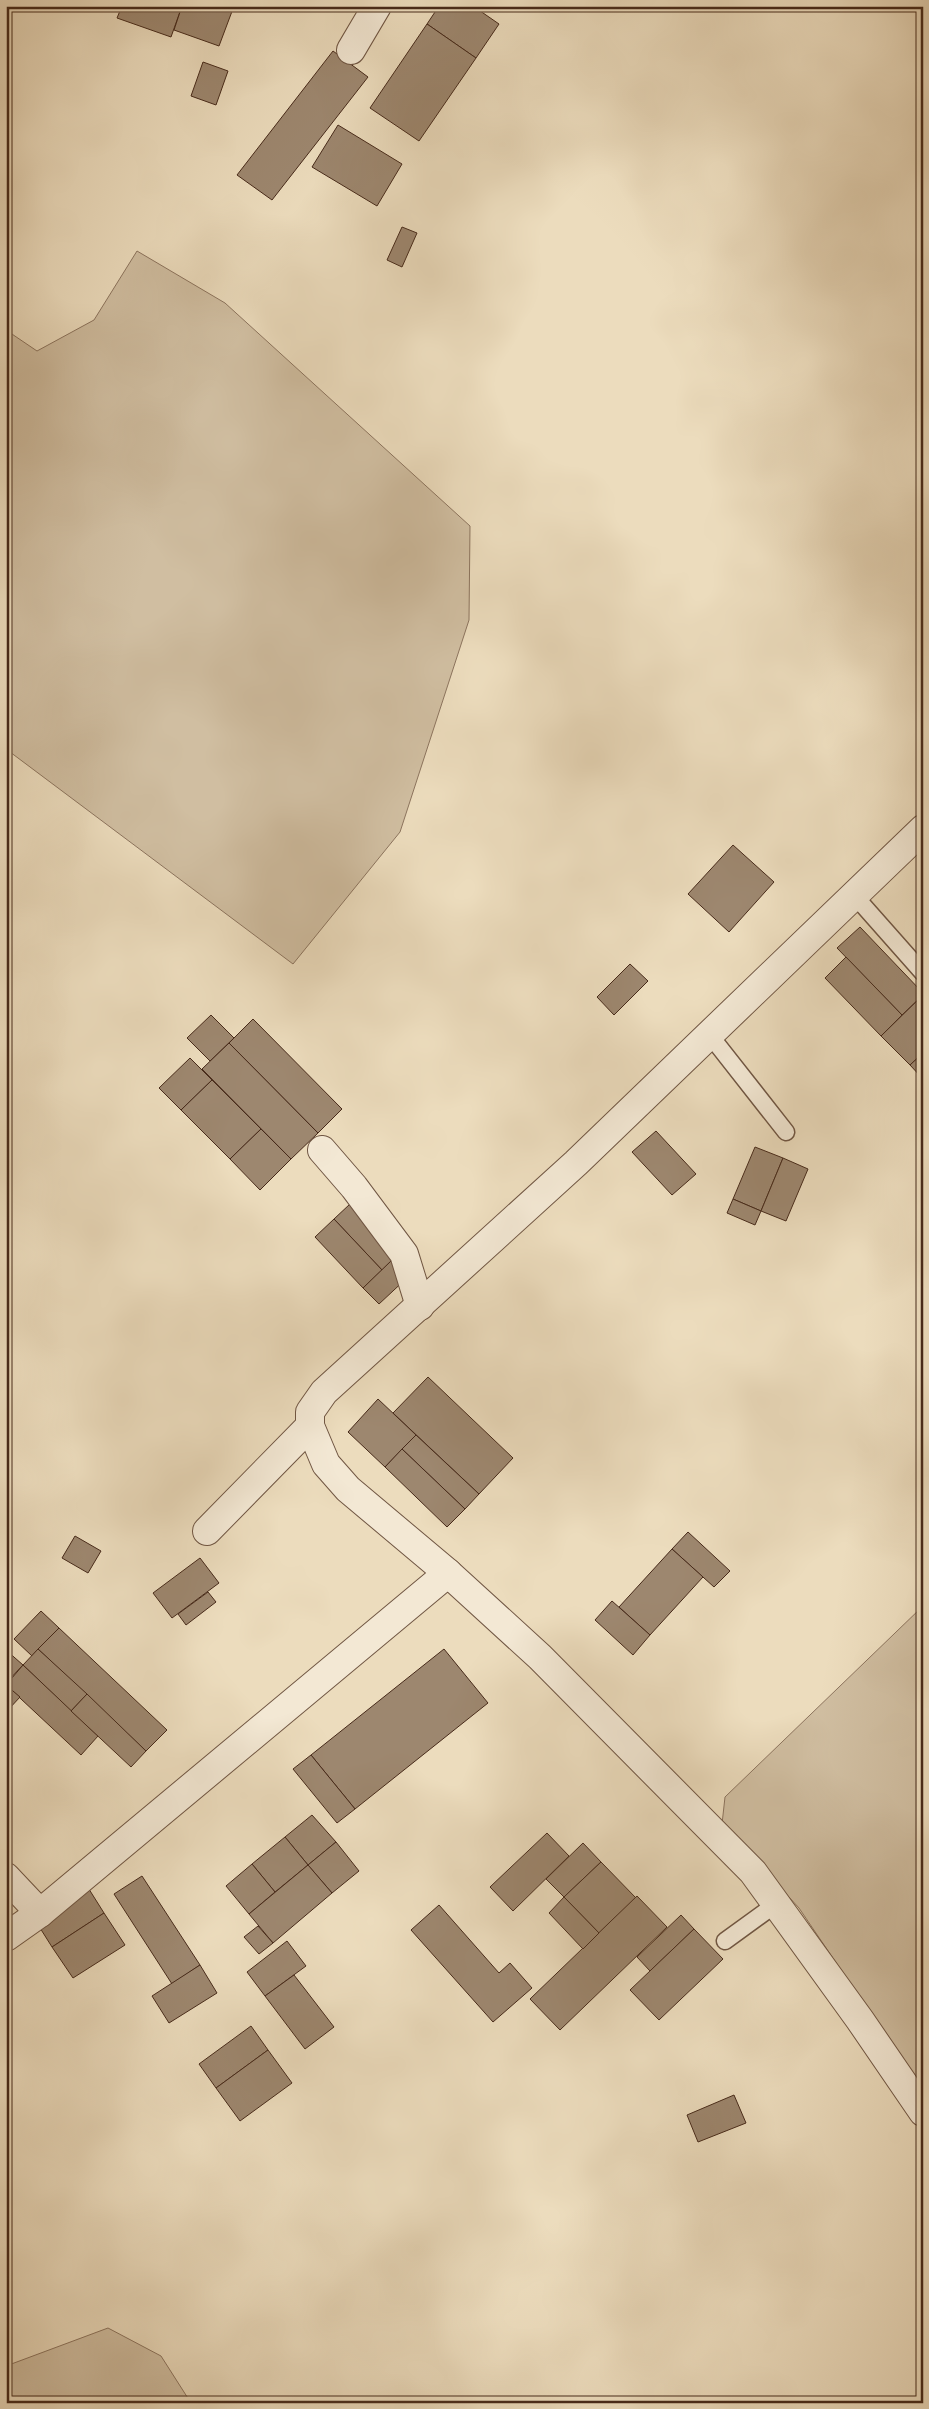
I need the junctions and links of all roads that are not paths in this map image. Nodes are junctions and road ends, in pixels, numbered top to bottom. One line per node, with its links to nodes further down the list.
1 (376, 6): 2 (street)
2 (351, 50)
3 (923, 829): 4 (street)
4 (854, 896): 5 (lane); 6 (street)
5 (923, 973)
6 (709, 1034): 7 (lane); 9 (street)
7 (786, 1132)
8 (322, 1150): 9 (street)
9 (420, 1306): 10 (street)
10 (310, 1426): 11 (street); 12 (street)
11 (207, 1531)
12 (448, 1573): 14 (street); 15 (street)
13 (6, 1877): 15 (street)
14 (776, 1904): 17 (lane); 18 (street)
15 (40, 1913): 16 (street)
16 (6, 1937)
17 (725, 1941)
18 (923, 2112)

